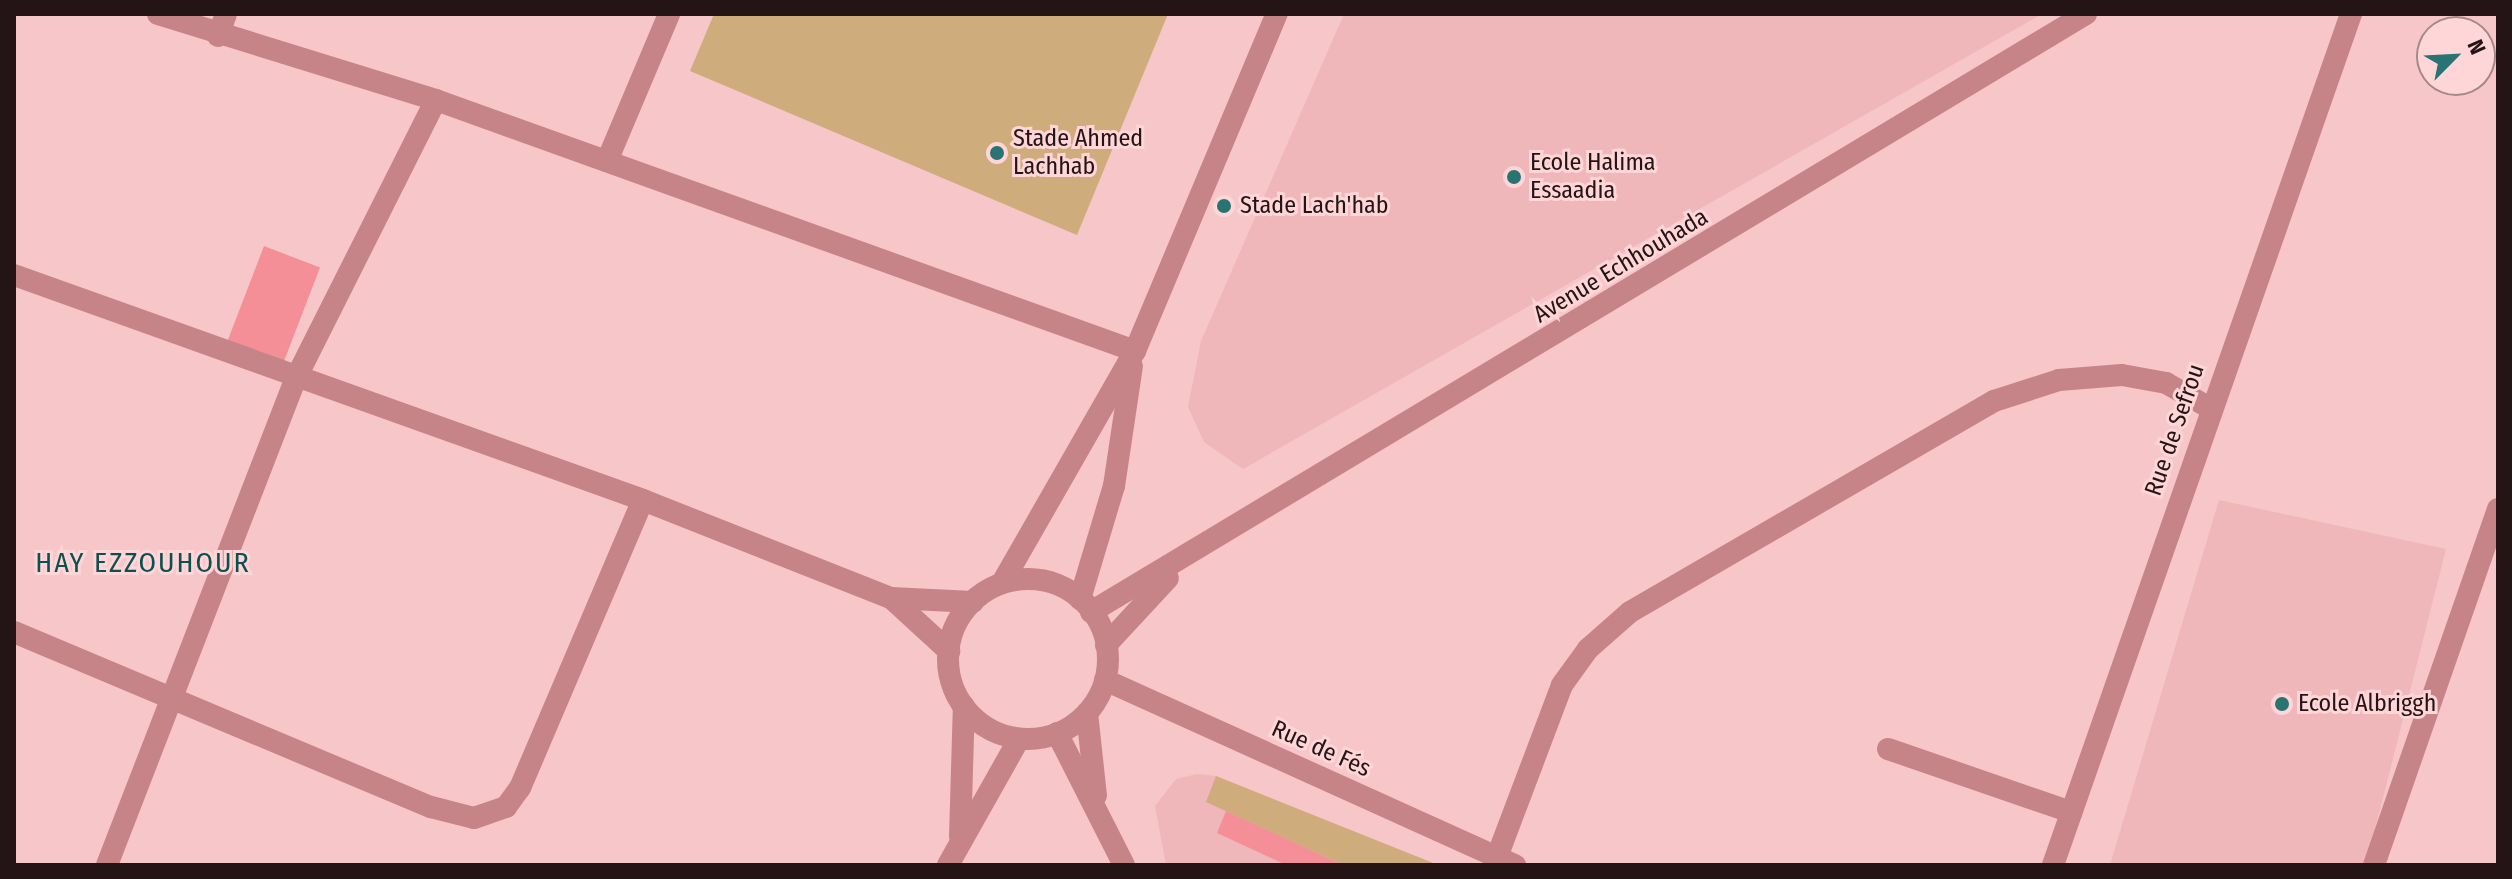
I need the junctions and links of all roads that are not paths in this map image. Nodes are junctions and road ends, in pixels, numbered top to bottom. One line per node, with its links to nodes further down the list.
1 (158, 14): 7 (street)
2 (226, 14): 7 (street)
3 (669, 14): 9 (street)
4 (1277, 14): 11 (street)
5 (2086, 14): 16 (street, Avenue Echhouhada)
6 (2351, 14): 13 (street, Rue de Sefrou)
7 (218, 36): 8 (street)
8 (436, 100): 9 (street); 12 (street)
9 (607, 161): 11 (street)
10 (14, 275): 12 (street)
11 (1135, 351): 17 (street); 20 (street)
12 (295, 380): 14 (street); 25 (street)
13 (2210, 408): 32 (street, Rue de Sefrou); 34 (street)
14 (643, 500): 18 (street); 25 (street)
15 (2498, 509): 39 (street)
16 (1183, 563): 20 (street, Avenue Echhouhada); 22 (street, Avenue Echhouhada)
17 (1002, 583): 19 (street); 20 (street)
18 (891, 598): 19 (street); 23 (street)
19 (973, 602): 23 (street)
20 (1086, 605): 22 (street)
21 (14, 632): 25 (street)
22 (1106, 645): 24 (street)
23 (949, 651): 26 (street)
24 (1105, 680): 27 (street); 34 (street, Rue de Fés)
25 (174, 701): 35 (street)
26 (964, 706): 29 (street); 33 (street)
27 (1087, 713): 28 (street); 31 (street)
28 (1057, 733): 29 (street); 31 (street)
29 (1019, 739): 33 (street)
30 (1888, 749): 32 (street)
31 (1097, 810): 37 (street)
32 (2071, 812): 38 (street, Rue de Sefrou)
33 (960, 841): 36 (street)
34 (1506, 861)
35 (107, 865)
36 (948, 865)
37 (1124, 865)
38 (2053, 865)
39 (2374, 865)

